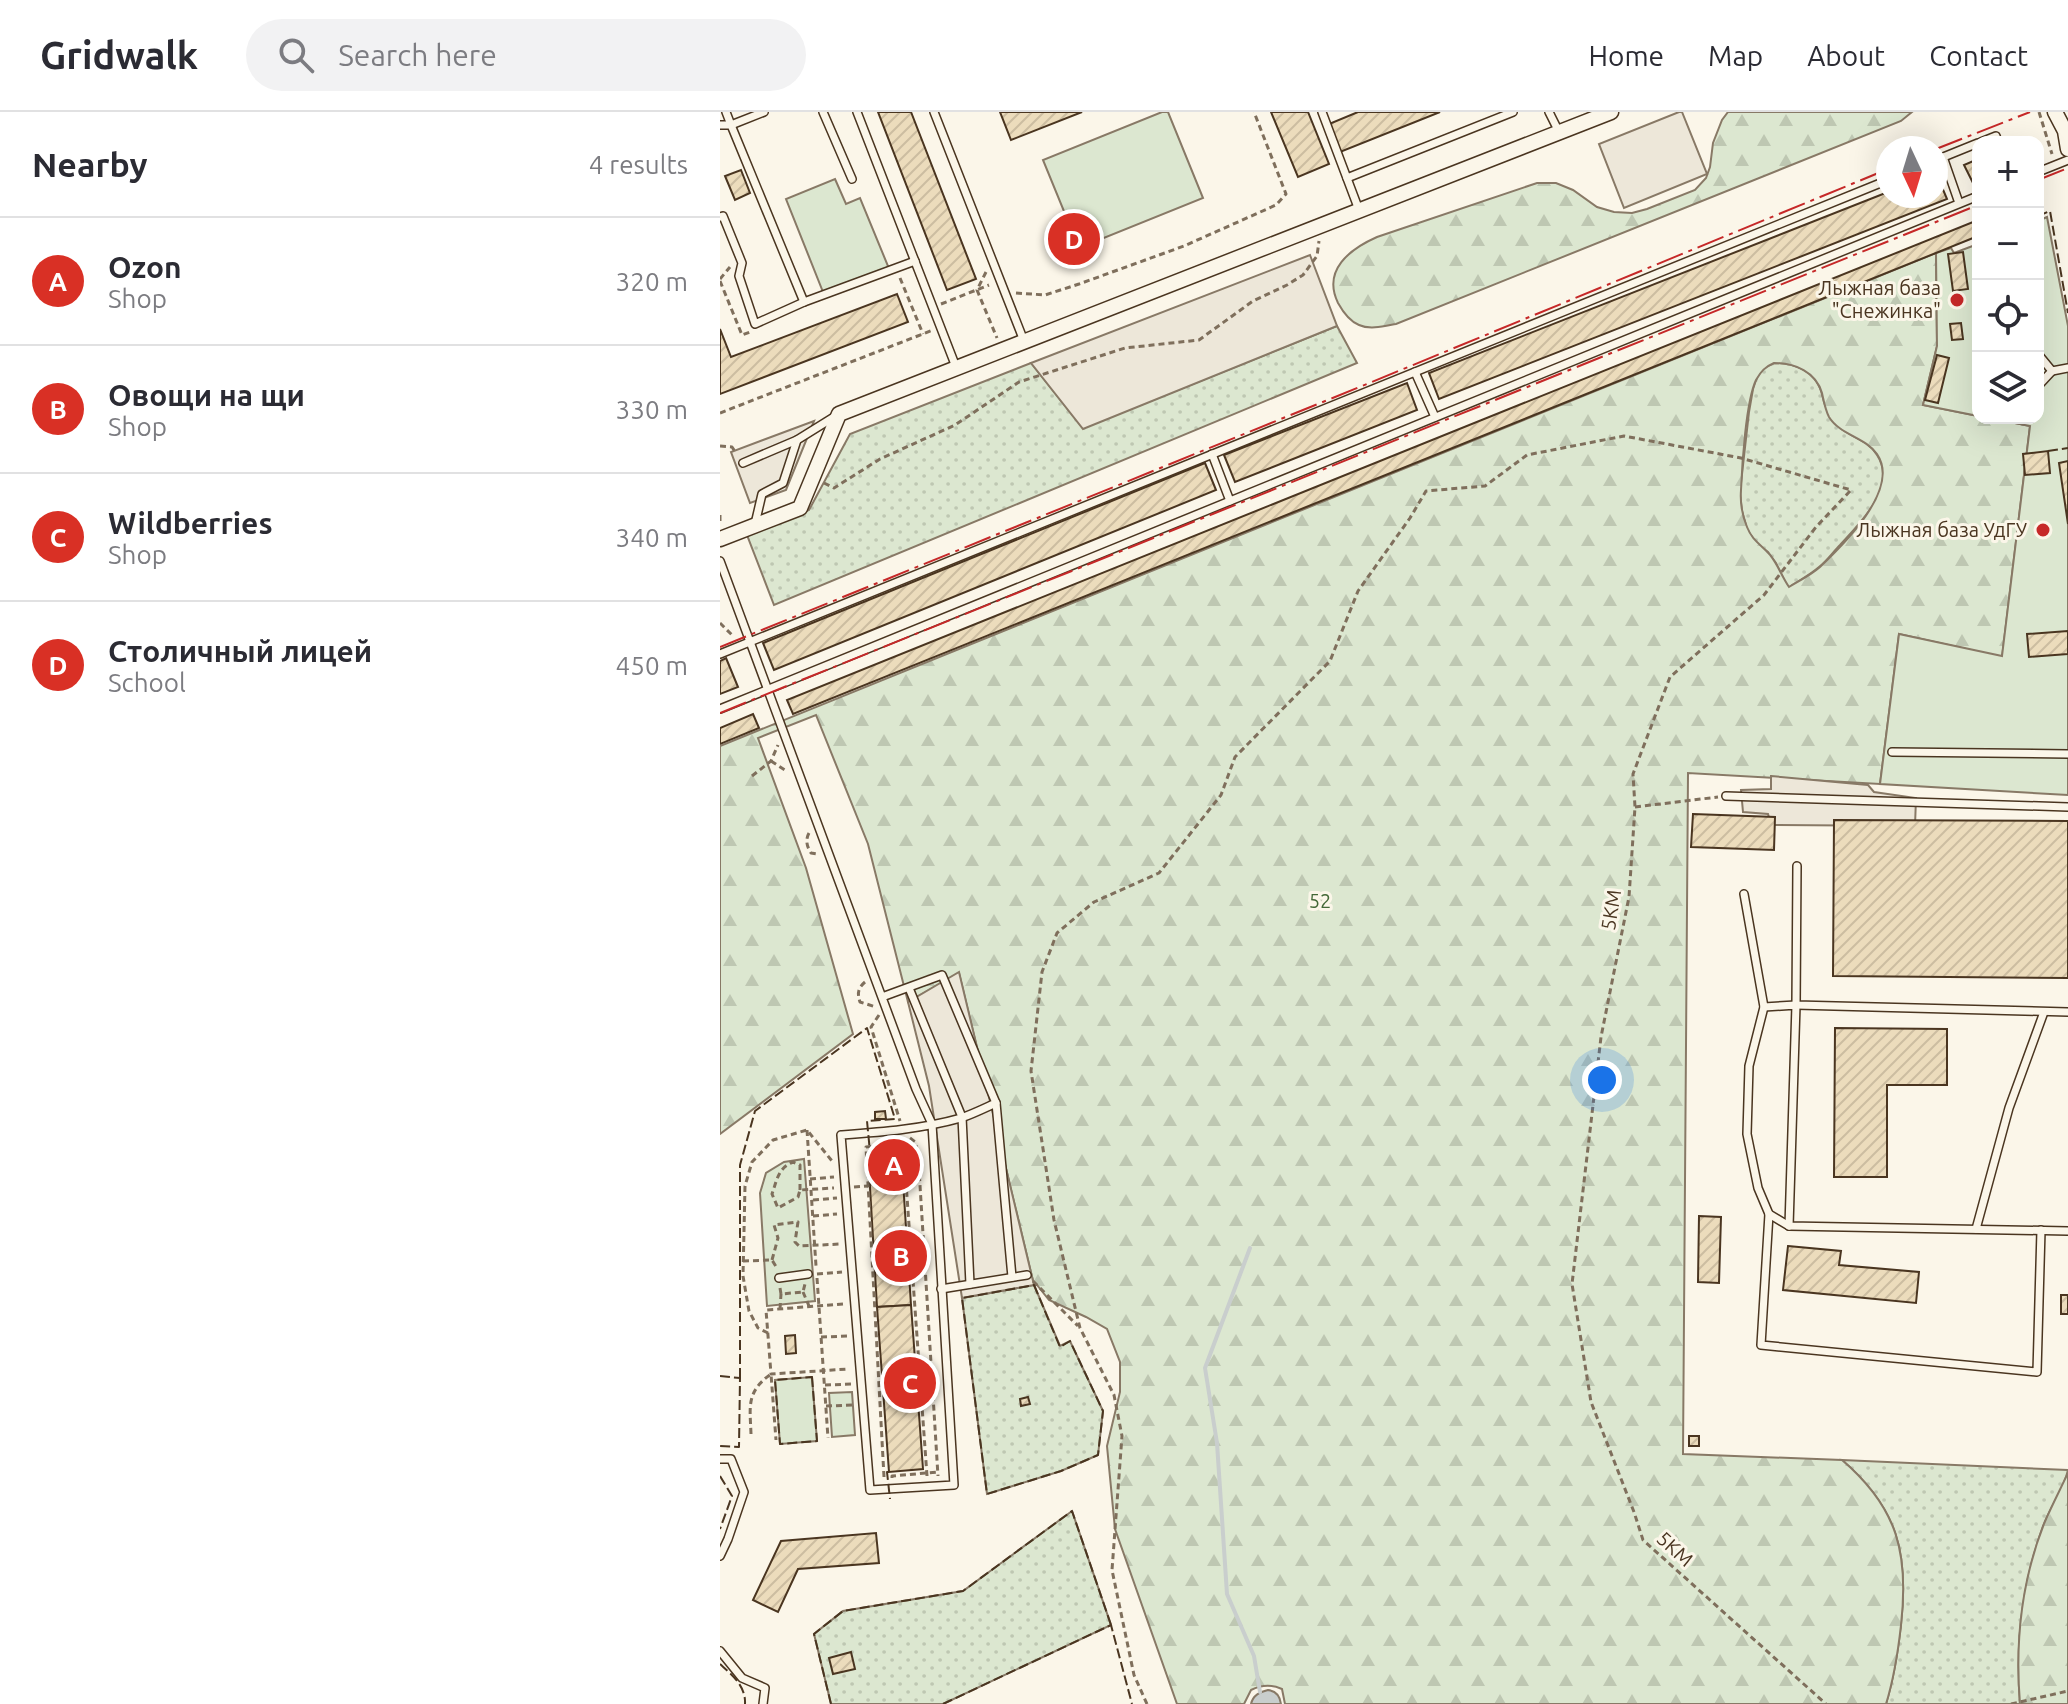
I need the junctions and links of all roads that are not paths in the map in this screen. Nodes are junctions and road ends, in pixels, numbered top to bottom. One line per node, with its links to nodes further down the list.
1 (726, 112): 12 (lane)
2 (764, 112): 12 (lane)
3 (823, 112): 22 (lane)
4 (857, 112): 28 (lane)
5 (934, 112): 30 (lane)
6 (1322, 112): 20 (lane)
7 (1513, 112): 20 (lane)
8 (1549, 112): 14 (lane)
9 (1611, 112): 14 (street)
10 (2055, 112): 13 (street)
11 (720, 125): 12 (lane)
12 (731, 125): 29 (lane)
13 (2066, 131): 16 (street)
14 (1559, 132): 26 (street)
15 (1972, 146): 17 (lane)
16 (2068, 149)
17 (1948, 156)
18 (2068, 160): 19 (lane)
19 (2044, 170)
20 (1347, 178): 26 (lane)
21 (1948, 178): 25 (lane)
22 (852, 179)
23 (1876, 185): 35 (lane)
24 (1972, 198): 25 (lane)
25 (1959, 203): 38 (lane)
26 (1359, 210): 30 (street)
27 (720, 217): 29 (lane)
28 (915, 261): 29 (lane); 32 (lane)
29 (804, 302)
30 (1024, 341): 32 (street)
31 (2044, 361): 34 (lane)
32 (956, 367): 37 (street)
33 (2068, 368): 34 (lane)
34 (2052, 371): 36 (lane)
35 (1415, 372): 38 (lane); 40 (lane)
36 (2044, 380)
37 (839, 414): 39 (lane); 43 (street)
38 (1435, 417): 42 (lane)
39 (797, 440): 41 (lane); 43 (lane)
40 (1212, 454): 42 (lane); 46 (lane)
41 (743, 463)
42 (1230, 501): 48 (lane)
43 (754, 526): 44 (street)
44 (720, 539)
45 (720, 561): 46 (lane)
46 (747, 644): 47 (lane); 48 (lane)
47 (720, 654)
48 (768, 689): 49 (lane); 57 (lane)
49 (720, 709)
50 (1892, 752): 51 (lane)
51 (2068, 754)
52 (1726, 796): 53 (lane)
53 (2068, 807)
54 (1797, 866): 58 (lane)
55 (1744, 894): 59 (lane)
56 (909, 988): 57 (lane); 62 (lane); 63 (lane)
57 (882, 997): 64 (lane)
58 (1796, 1005): 59 (lane); 60 (lane); 66 (lane)
59 (1764, 1007): 65 (lane)
60 (2044, 1012): 61 (lane); 67 (lane)
61 (2068, 1012)
62 (996, 1103): 63 (lane); 72 (lane)
63 (962, 1117): 64 (lane); 74 (lane)
64 (932, 1124): 75 (lane); 75 (lane)
65 (1769, 1214): 66 (lane); 68 (lane)
66 (1789, 1226): 67 (lane)
67 (1976, 1229): 68 (lane)
68 (2041, 1230): 69 (lane)
69 (2068, 1231)
70 (808, 1274): 73 (lane)
71 (1027, 1275): 72 (lane)
72 (1012, 1277): 74 (lane)
73 (779, 1278)
74 (970, 1284): 75 (lane)
75 (941, 1289)
76 (720, 1459): 77 (lane)
77 (720, 1556)
78 (720, 1651): 79 (lane)
79 (763, 1704)

